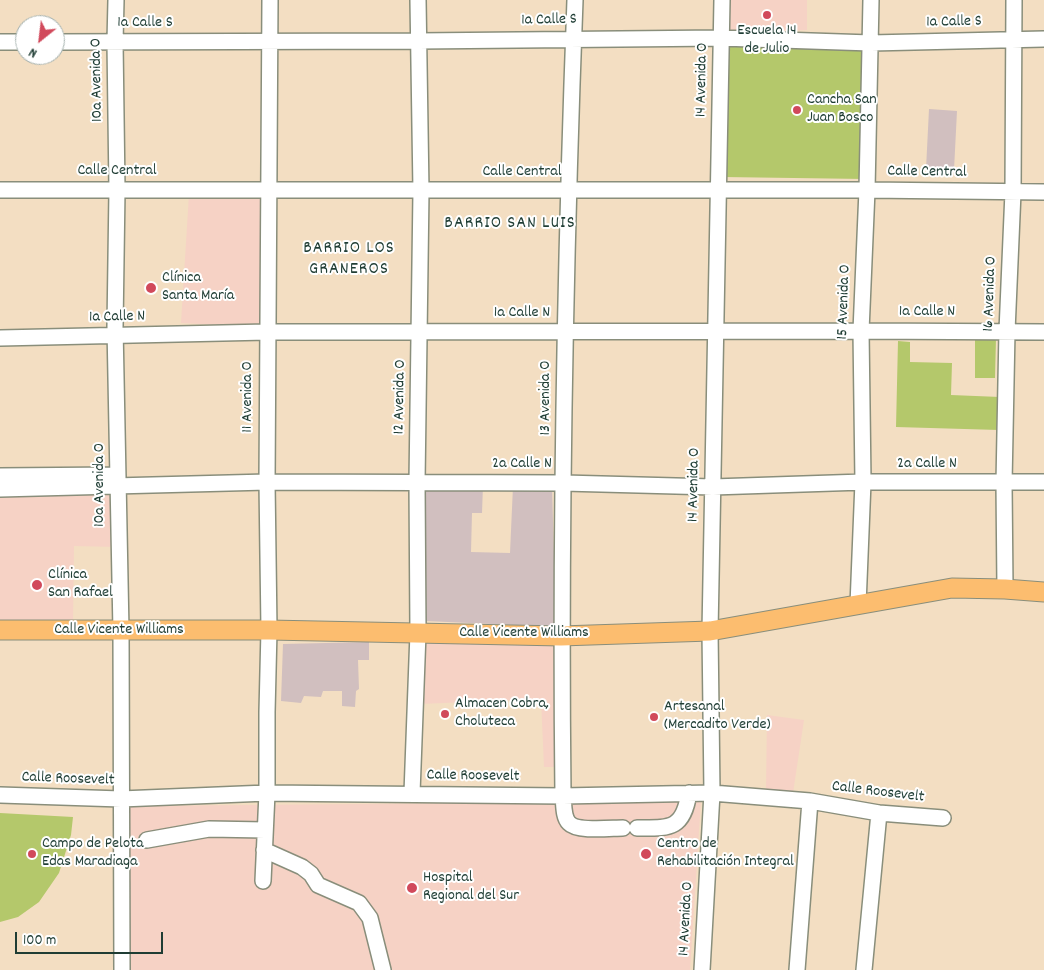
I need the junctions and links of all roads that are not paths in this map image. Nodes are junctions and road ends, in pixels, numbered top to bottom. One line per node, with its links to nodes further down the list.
1 (116, 0): 16 (street, 10a Avenida O)
2 (270, 0): 17 (street, 11 Avenida O)
3 (418, 0): 12 (street, 12 Avenida O)
4 (575, 0): 8 (street, 13 Avenida O)
5 (722, 0): 9 (street, 14 Avenida O)
6 (871, 0): 18 (street, 15 Avenida O)
7 (1014, 0): 10 (street, 16 Avenida O)
8 (574, 38): 9 (street, 1a Calle S); 12 (street, 1a Calle S); 24 (street, 13 Avenida O)
9 (721, 38): 18 (street, 1a Calle S); 25 (street, 14 Avenida O)
10 (1013, 39): 11 (street, 1a Calle S); 18 (street, 1a Calle S); 26 (street, 16 Avenida O)
11 (1044, 39)
12 (418, 41): 17 (street, 1a Calle S); 22 (street, 12 Avenida O)
13 (0, 42): 14 (street)
14 (15, 42)
15 (65, 42): 16 (street, 1a Calle S)
16 (115, 42): 17 (street, 1a Calle S); 20 (street, 10a Avenida O)
17 (270, 42): 21 (street, 11 Avenida O)
18 (871, 43): 23 (street, 15 Avenida O)
19 (0, 190): 20 (street, Calle Central)
20 (117, 190): 21 (street, Calle Central); 29 (street, 10a Avenida O)
21 (270, 190): 22 (street, Calle Central); 32 (street, 11 Avenida O)
22 (421, 190): 24 (street, Calle Central); 33 (street, 12 Avenida O)
23 (866, 190): 25 (street, Calle Central); 26 (street, Calle Central); 30 (street, 15 Avenida O)
24 (569, 191): 25 (street, Calle Central); 34 (street, 13 Avenida O)
25 (719, 191): 35 (street, 14 Avenida O)
26 (1013, 192): 27 (street, Calle Central); 31 (street, 16 Avenida O)
27 (1044, 192)
28 (0, 327): 29 (street, 1a Calle N)
29 (116, 331): 32 (street, 1a Calle N); 37 (street, 1a Calle N); 39 (street, 10a Avenida O)
30 (861, 331): 31 (street, 1a Calle N); 35 (street, 1a Calle N); 43 (street, 15 Avenida O)
31 (1007, 331): 36 (street, 1a Calle N); 45 (street, 16 Avenida O)
32 (267, 332): 33 (street, 1a Calle N); 40 (street, 11 Avenida O)
33 (419, 332): 34 (street, 1a Calle N); 41 (street, 12 Avenida O)
34 (565, 332): 35 (street, 1a Calle N); 42 (street, 13 Avenida O)
35 (715, 332): 46 (street, 14 Avenida O)
36 (1044, 332)
37 (0, 338)
38 (0, 476): 39 (street, 2a Calle N)
39 (118, 481): 40 (street, 2a Calle N); 47 (street, 2a Calle N); 53 (street, 10a Avenida O)
40 (267, 482): 41 (street, 2a Calle N); 52 (street, 11 Avenida O)
41 (417, 482): 42 (street, 2a Calle N); 55 (street, 12 Avenida O)
42 (564, 482): 46 (street, 2a Calle N); 56 (street, 13 Avenida O)
43 (863, 482): 45 (street, 2a Calle N); 46 (street, 2a Calle N); 50 (street, 15 Avenida O)
44 (1044, 482): 45 (street, 2a Calle N)
45 (1004, 483): 48 (street, 16 Avenida O)
46 (713, 487): 54 (street, 14 Avenida O)
47 (0, 489)
48 (1005, 589): 49 (main road, Calle Vicente Williams); 50 (main road, Calle Vicente Williams)
49 (1044, 592)
50 (858, 605): 54 (main road, Calle Vicente Williams)
51 (0, 630): 53 (main road, Calle Vicente Williams)
52 (269, 630): 53 (main road, Calle Vicente Williams); 55 (main road, Calle Vicente Williams); 57 (street, 11 Avenida O)
53 (121, 631): 63 (street, 10a Avenida O)
54 (710, 631): 56 (main road, Calle Vicente Williams); 60 (street, 14 Avenida O)
55 (418, 633): 56 (main road, Calle Vicente Williams); 58 (street, 12 Avenida O)
56 (561, 636): 62 (street, 13 Avenida O)
57 (267, 793): 58 (street, Calle Roosevelt); 63 (street, Calle Roosevelt); 67 (street, 11 Avenida O)
58 (412, 793): 62 (street, Calle Roosevelt)
59 (689, 793): 60 (street, Calle Roosevelt); 62 (street, Calle Roosevelt); 62 (street, 13 Avenida O)
60 (712, 793): 64 (street, Calle Roosevelt); 73 (street, 14 Avenida O)
61 (0, 795): 63 (street, Calle Roosevelt)
62 (563, 796)
63 (121, 799): 71 (street, 10a Avenida O)
64 (810, 801): 65 (street, Calle Roosevelt); 74 (street)
65 (879, 813): 66 (street, Calle Roosevelt); 75 (street)
66 (943, 818)
67 (265, 830): 68 (street); 69 (street, 11 Avenida O)
68 (147, 840)
69 (264, 850): 70 (street, 11 Avenida O); 72 (street)
70 (263, 881)
71 (122, 970)
72 (383, 970)
73 (702, 970)
74 (798, 970)
75 (864, 970)

